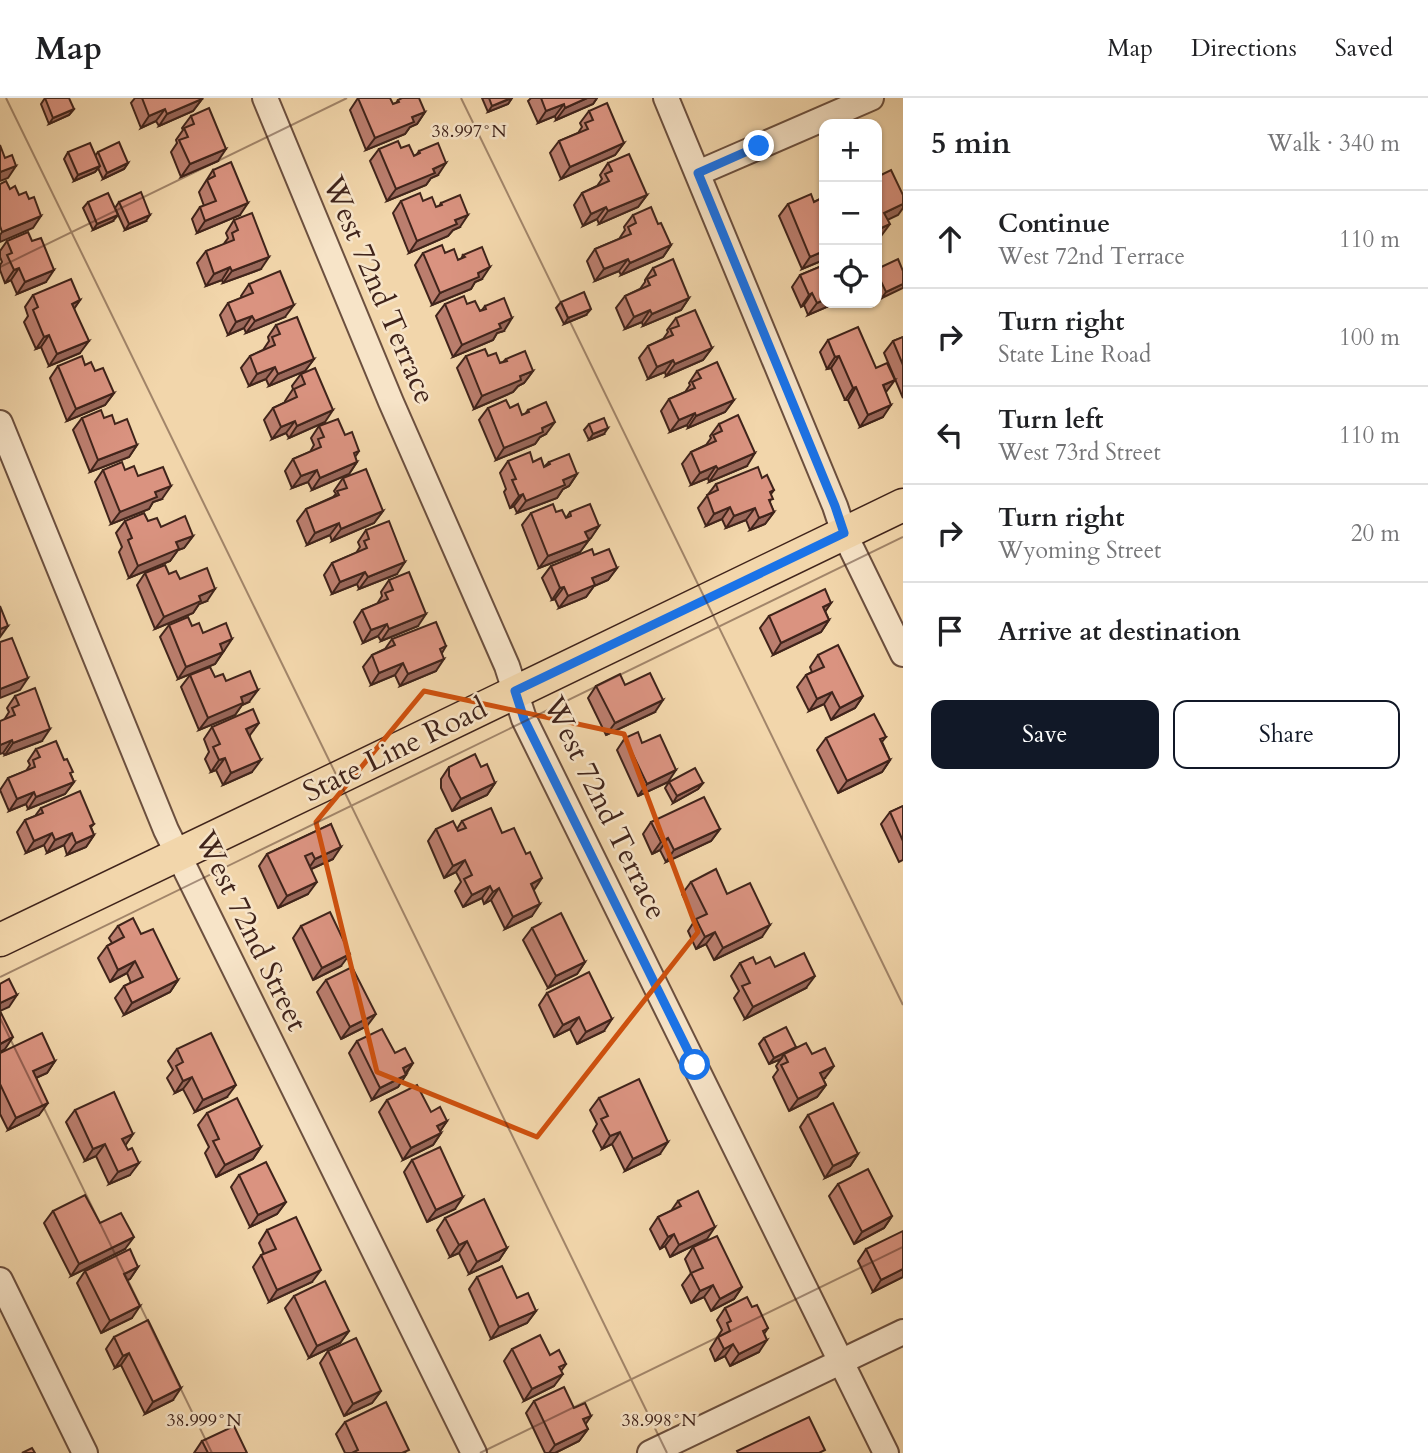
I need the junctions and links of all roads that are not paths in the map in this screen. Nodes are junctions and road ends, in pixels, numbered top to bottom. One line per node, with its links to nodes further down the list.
1 (265, 98): 9 (street, West 72nd Terrace)
2 (666, 98): 4 (street)
3 (871, 98): 4 (street)
4 (698, 173): 7 (street)
5 (0, 424): 10 (street, West 72nd Street)
6 (903, 505): 7 (main road, State Line Road)
7 (844, 533): 8 (street); 9 (main road, State Line Road)
8 (903, 654)
9 (515, 691): 10 (main road, State Line Road); 14 (street, West 72nd Terrace)
10 (178, 856): 11 (main road, State Line Road); 16 (street, West 72nd Street)
11 (0, 940)
12 (0, 1280): 15 (street)
13 (903, 1332): 14 (street)
14 (841, 1362): 17 (street); 18 (street, West 72nd Terrace)
15 (85, 1453)
16 (474, 1453)
17 (650, 1453)
18 (886, 1453)

